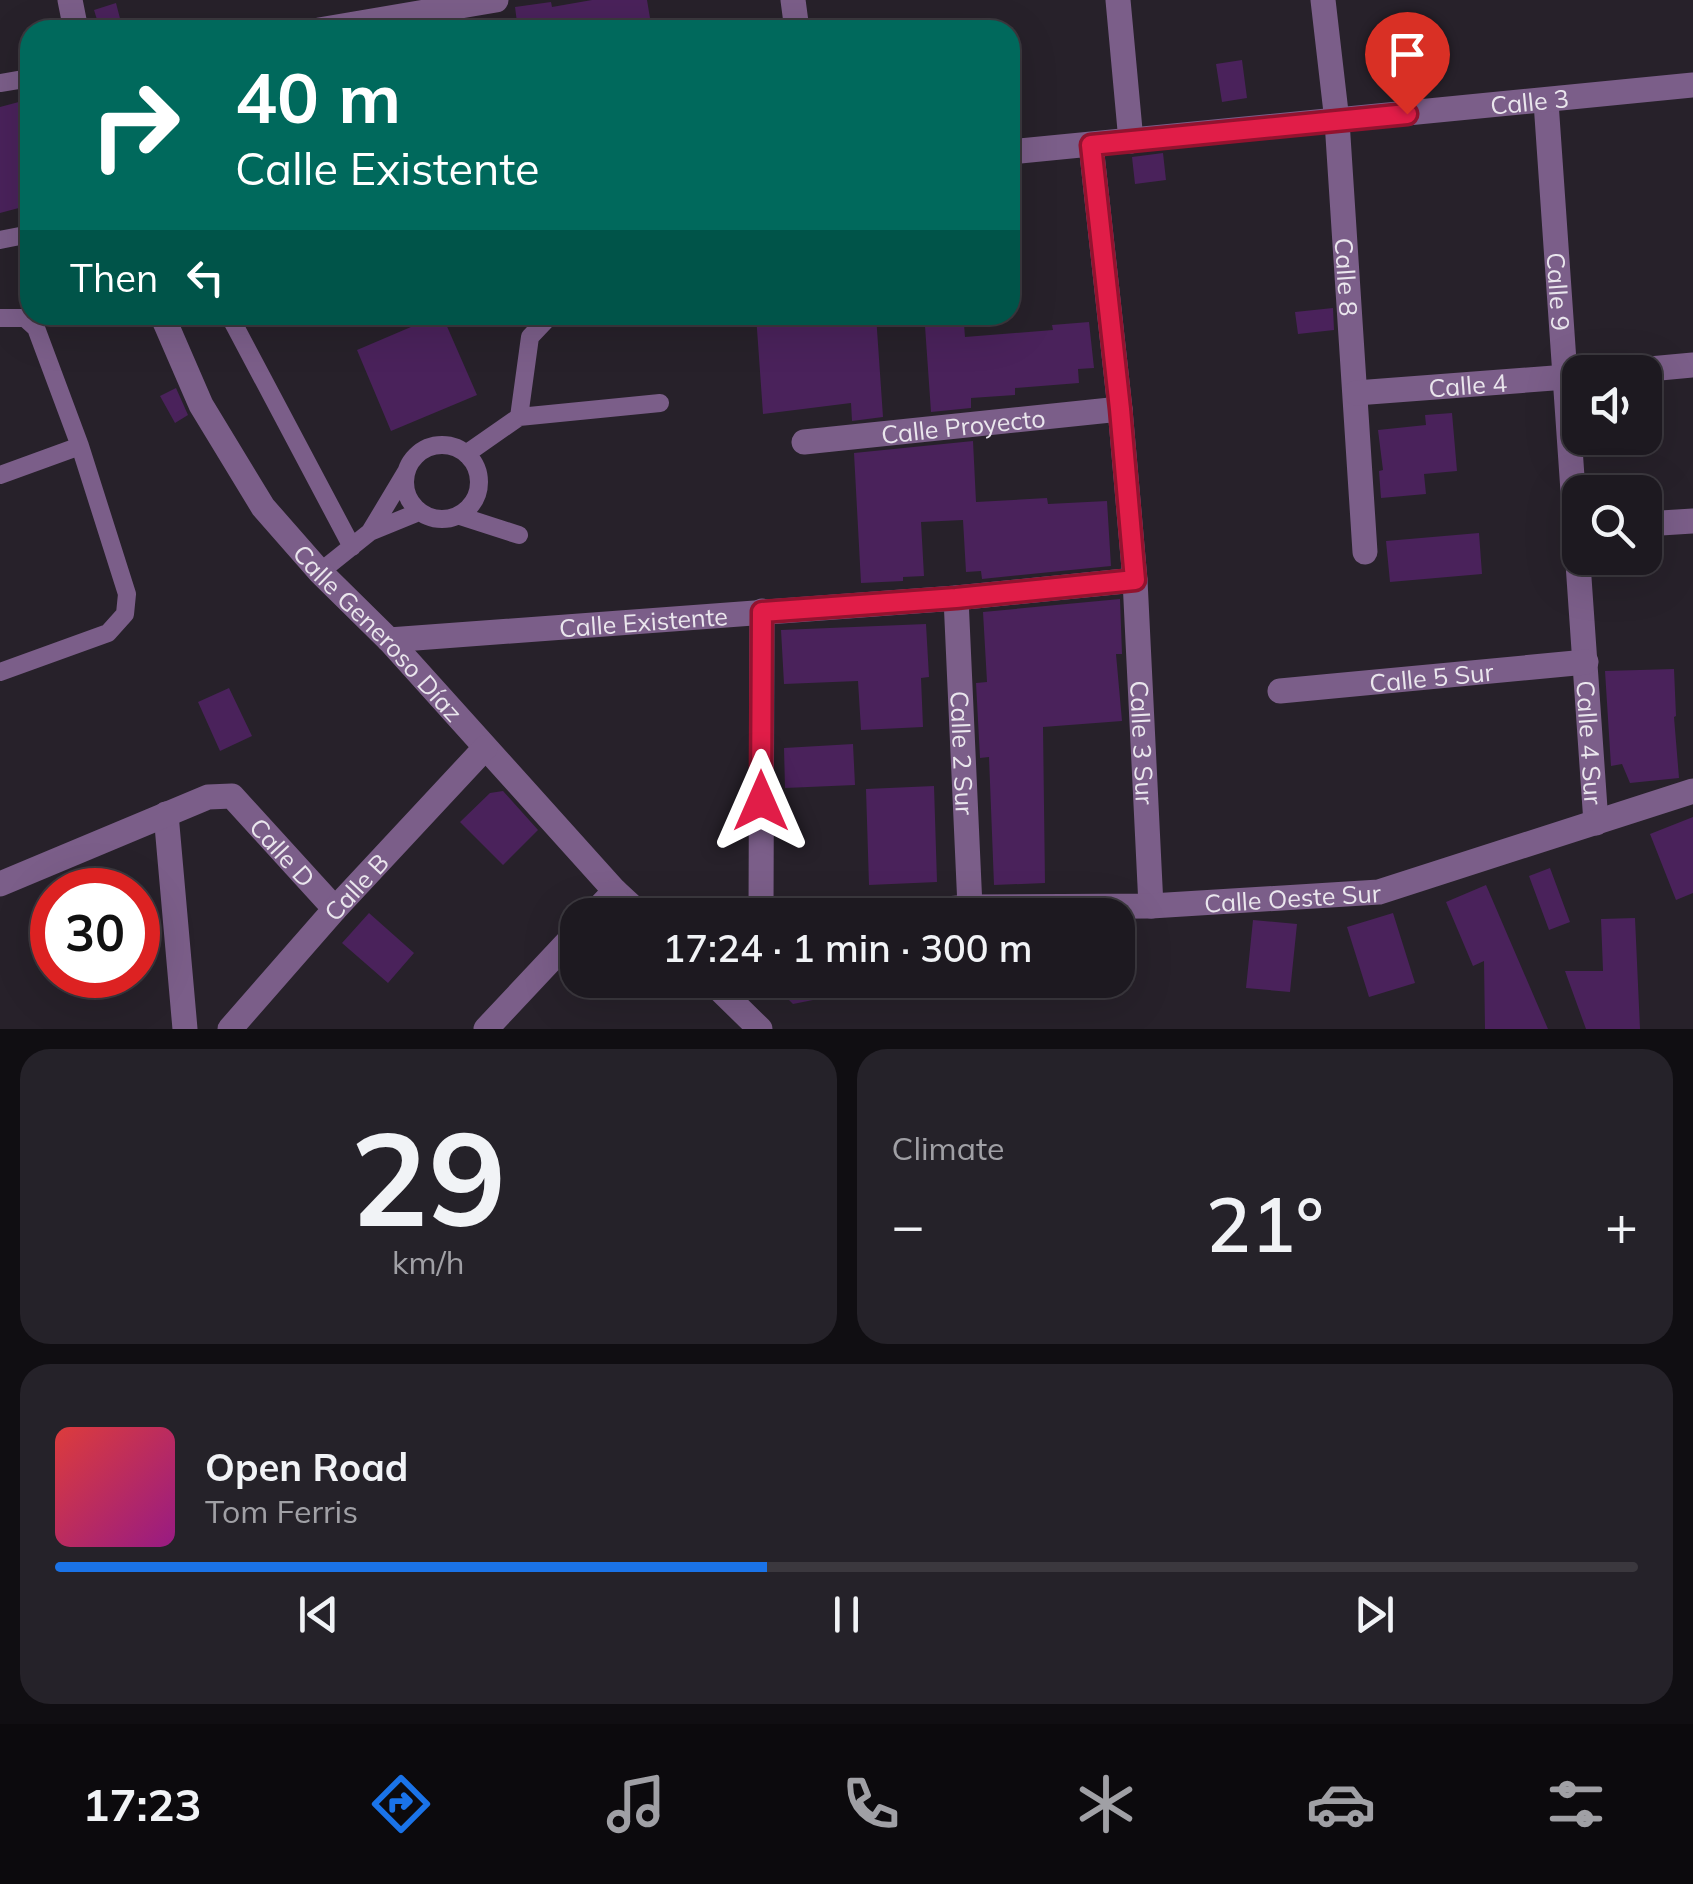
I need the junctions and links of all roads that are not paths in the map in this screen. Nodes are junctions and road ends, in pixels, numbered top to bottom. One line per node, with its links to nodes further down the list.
1 (496, 0): 4 (street)
2 (1118, 0): 8 (street)
3 (1323, 0): 7 (street, Calle 8)
4 (378, 20)
5 (1693, 85): 6 (street, Calle 3)
6 (1546, 102): 7 (street, Calle 3); 15 (street, Calle 9)
7 (1338, 121): 8 (street, Calle 3); 19 (street, Calle 8)
8 (1131, 141): 9 (street, Calle 3)
9 (1091, 145): 10 (street, Calle 3); 21 (street, Calle 3 Sur)
10 (1020, 151)
11 (32, 325): 24 (lane)
12 (166, 325): 36 (street, Calle Generoso Díaz)
13 (234, 325): 34 (lane)
14 (541, 325): 22 (lane)
15 (1571, 355)
16 (1693, 366): 17 (street)
17 (1662, 368)
18 (1562, 378): 19 (street, Calle 4)
19 (1356, 393): 35 (street, Calle 8)
20 (660, 403): 22 (lane)
21 (1120, 409): 23 (street, Calle Proyecto); 38 (street, Calle 3 Sur)
22 (519, 418): 25 (lane)
23 (804, 442)
24 (80, 446): 27 (lane); 43 (lane)
25 (466, 454): 26 (lane); 29 (lane)
26 (406, 472): 28 (lane); 32 (lane)
27 (0, 476)
28 (419, 512): 29 (lane); 32 (lane)
29 (460, 516): 33 (lane)
30 (1693, 522): 31 (street)
31 (1662, 523)
32 (370, 532): 34 (lane)
33 (519, 535)
34 (352, 547): 36 (lane)
35 (1366, 552)
36 (320, 572): 41 (street, Calle Generoso Díaz)
37 (1581, 575): 42 (street, Calle 9)
38 (1135, 580): 39 (street, Calle Existente); 56 (street, Calle 3 Sur)
39 (956, 598): 40 (street, Calle Existente); 54 (street, Calle 2 Sur)
40 (762, 612): 41 (street, Calle Existente); 53 (street)
41 (390, 640): 45 (street, Calle Generoso Díaz)
42 (1586, 662): 44 (street, Calle 5 Sur); 48 (street, Calle 4 Sur)
43 (0, 672)
44 (1280, 690)
45 (484, 748): 50 (street, Calle Generoso Díaz); 57 (street, Calle B)
46 (1693, 791): 48 (street, Calle Oeste Sur)
47 (166, 814): 49 (street); 57 (street, Calle D); 60 (street)
48 (1596, 823): 56 (street, Calle Oeste Sur)
49 (0, 884)
50 (615, 890): 51 (street); 52 (street, Calle Generoso Díaz)
51 (608, 898)
52 (623, 898)
53 (761, 898)
54 (970, 898)
55 (1135, 906): 56 (street, Calle Oeste Sur)
56 (1151, 906)
57 (335, 908): 61 (street, Calle B)
58 (560, 950): 62 (street)
59 (728, 998): 63 (street)
60 (185, 1029)
61 (230, 1029)
62 (486, 1029)
63 (760, 1029)

